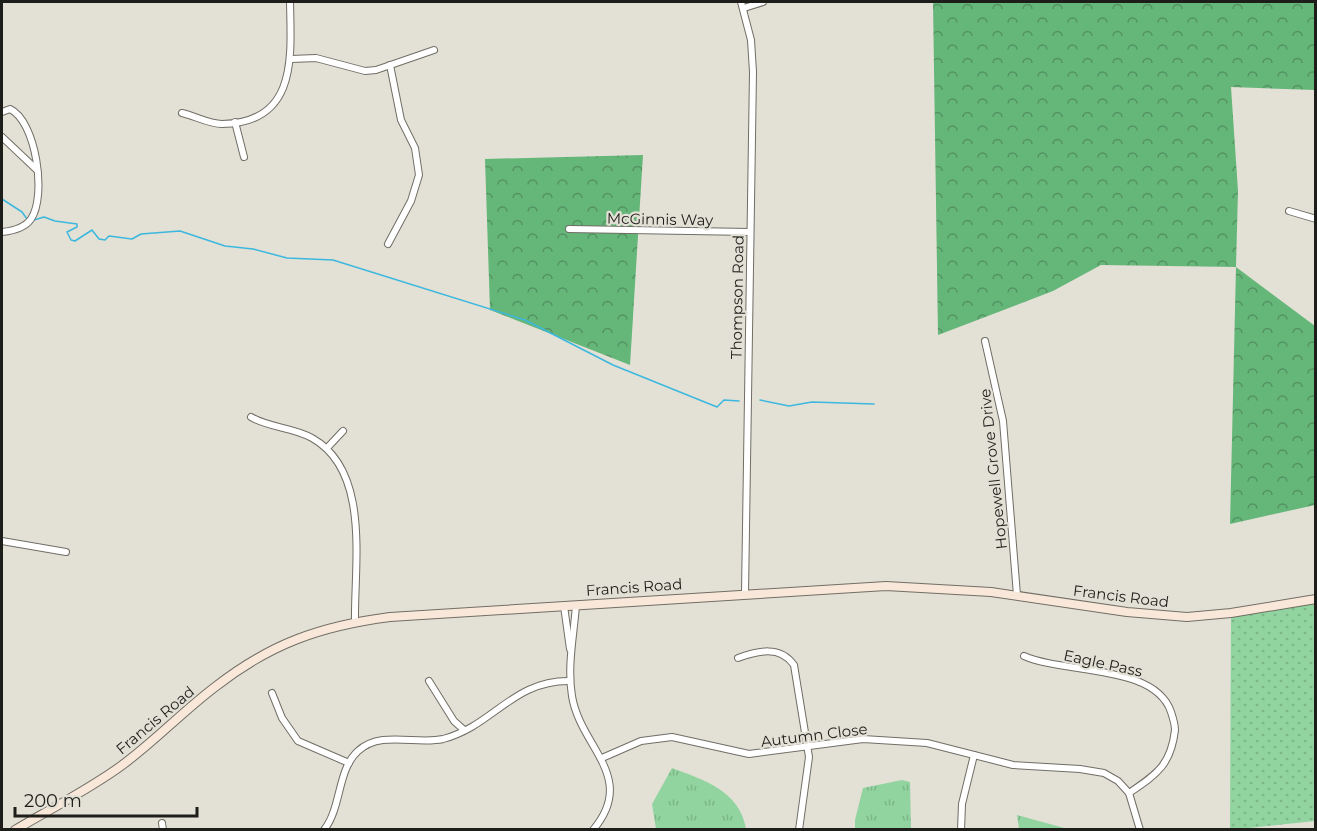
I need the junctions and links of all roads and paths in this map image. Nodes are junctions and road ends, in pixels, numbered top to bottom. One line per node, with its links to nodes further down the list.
1 (291, 2): 5 (street)
2 (763, 2): 3 (street)
3 (742, 5): 17 (street, Thompson Road)
4 (434, 50): 6 (street)
5 (291, 59): 6 (street); 9 (street)
6 (390, 65): 18 (street)
7 (2, 112): 12 (street)
8 (182, 113): 9 (street)
9 (235, 122): 11 (street)
10 (2, 137): 12 (street)
11 (244, 157)
12 (37, 171): 16 (street)
13 (1289, 211): 14 (street)
14 (1316, 219)
15 (569, 229): 17 (street, McGinnis Way)
16 (2, 231)
17 (750, 232): 25 (street, Thompson Road)
18 (388, 244)
19 (985, 341): 26 (street, Hopewell Grove Drive)
20 (251, 417): 22 (street)
21 (343, 431): 22 (street)
22 (327, 448): 30 (street)
23 (2, 541): 24 (street)
24 (66, 552)
25 (745, 593): 26 (street, Francis Road); 28 (street, Francis Road)
26 (1017, 596): 27 (street, Francis Road)
27 (1316, 599)
28 (576, 605): 29 (street, Francis Road); 31 (street)
29 (564, 606): 30 (street, Francis Road); 31 (street)
30 (355, 621): 43 (street, Francis Road)
31 (571, 653): 35 (street)
32 (1024, 656): 42 (street, Eagle Pass)
33 (738, 658): 38 (street)
34 (429, 681): 37 (street)
35 (570, 681): 37 (street); 40 (street)
36 (272, 693): 41 (street)
37 (464, 730): 41 (street)
38 (807, 747): 39 (street, Autumn Close); 40 (street, Autumn Close); 46 (street)
39 (974, 755): 42 (street, Autumn Close); 47 (street)
40 (602, 758): 45 (street)
41 (349, 763): 44 (street)
42 (1129, 793): 48 (street)
43 (15, 830)
44 (324, 830)
45 (593, 830)
46 (799, 830)
47 (961, 830)
48 (1140, 830)

